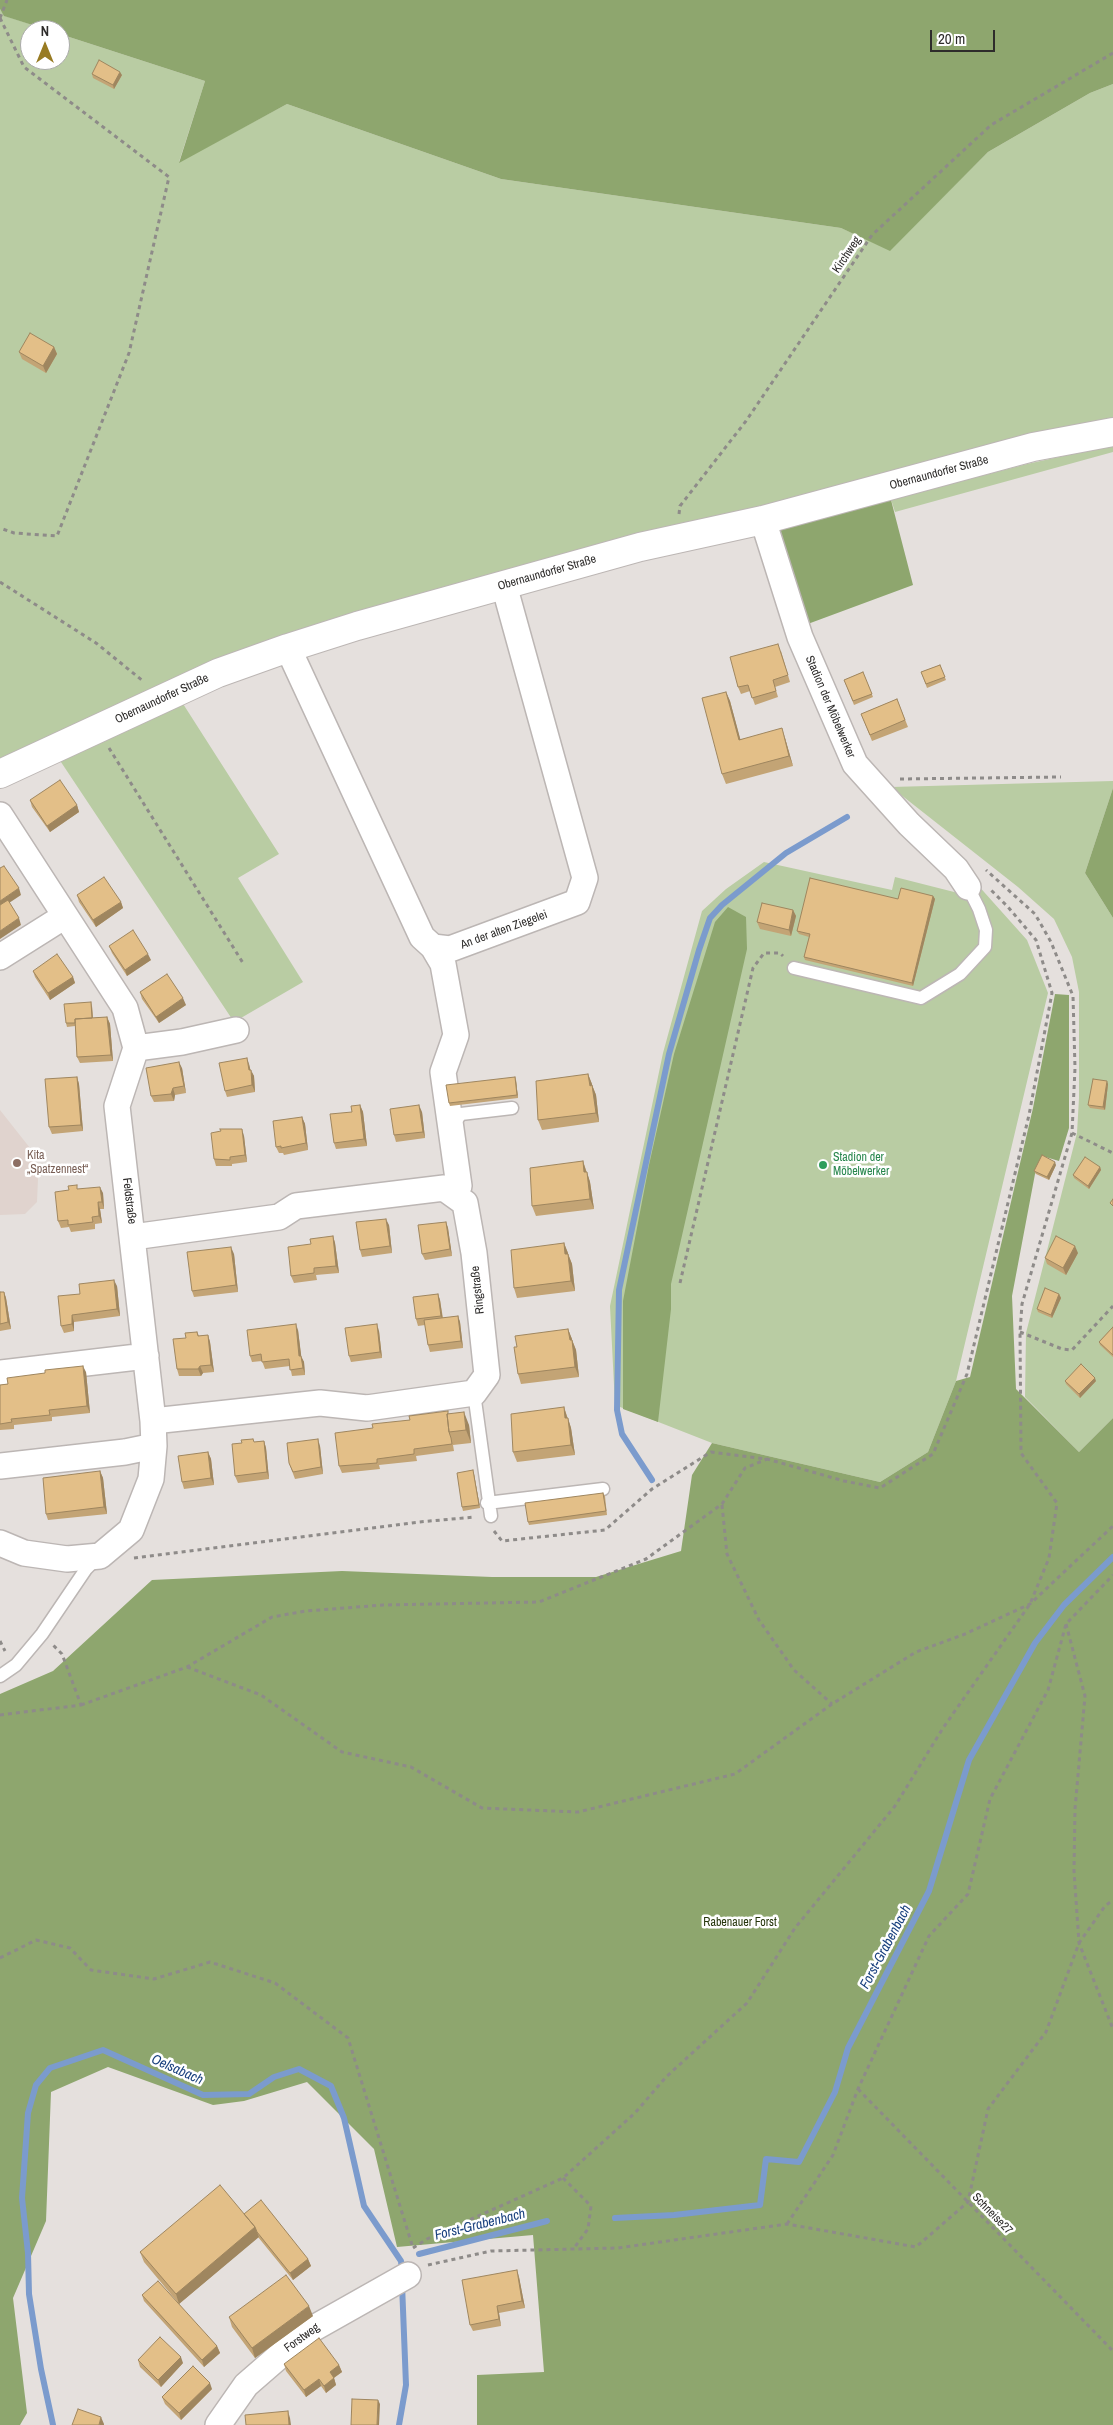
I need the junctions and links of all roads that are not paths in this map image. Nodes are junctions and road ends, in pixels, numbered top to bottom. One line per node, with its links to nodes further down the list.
1 (1113, 432): 2 (street, Obernaundorfer Straße)
2 (763, 520): 3 (street, Obernaundorfer Straße); 7 (street, Stadion der Möbelwerker)
3 (504, 585): 4 (street, Obernaundorfer Straße); 9 (street, An der alten Ziegelei)
4 (288, 648): 5 (street, Obernaundorfer Straße); 9 (street)
5 (0, 774)
6 (0, 814): 8 (street)
7 (980, 880): 11 (lane)
8 (65, 916): 10 (street); 13 (street)
9 (433, 947): 15 (street)
10 (0, 957)
11 (794, 968)
12 (236, 1030): 13 (street)
13 (136, 1048): 16 (street, Feldstraße)
14 (512, 1108): 15 (lane)
15 (456, 1190): 16 (street); 19 (street, Ringstraße)
16 (133, 1237): 17 (street, Feldstraße)
17 (146, 1356): 18 (street); 20 (street, Feldstraße)
18 (0, 1373)
19 (474, 1393): 20 (street); 24 (lane)
20 (153, 1421): 21 (street, Feldstraße)
21 (154, 1446): 22 (street); 27 (street, Feldstraße)
22 (0, 1466)
23 (603, 1489): 24 (lane)
24 (487, 1503): 25 (lane)
25 (491, 1516)
26 (0, 1543): 27 (street)
27 (100, 1556): 28 (lane)
28 (0, 1676)
29 (407, 2265): 30 (street, Forstweg)
30 (218, 2425)

